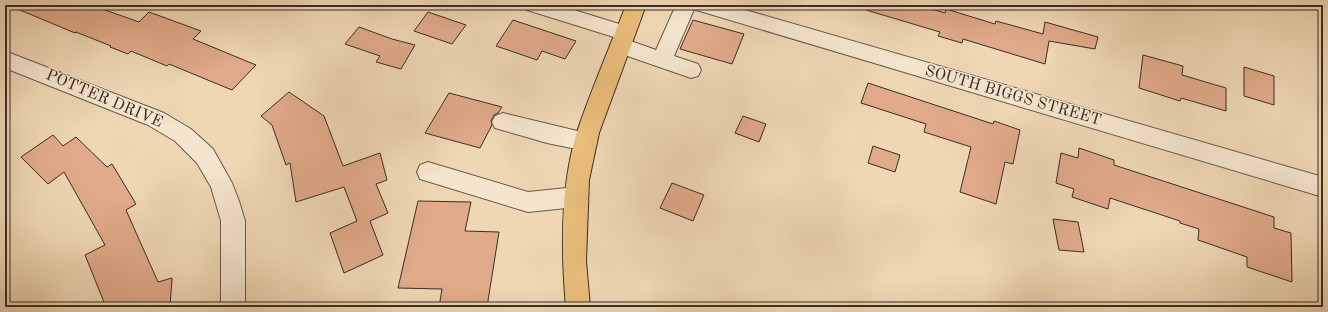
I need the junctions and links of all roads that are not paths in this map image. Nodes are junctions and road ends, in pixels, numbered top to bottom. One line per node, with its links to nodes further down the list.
1 (534, 5): 5 (street)
2 (636, 5): 5 (main road)
3 (686, 5): 7 (street)
4 (703, 5): 12 (street, SOUTH BIGGS STREET)
5 (622, 39): 7 (street); 10 (main road)
6 (5, 59): 14 (street, POTTER DRIVE)
7 (662, 60): 8 (street)
8 (691, 70)
9 (503, 122): 10 (street)
10 (586, 142): 13 (main road)
11 (428, 172): 13 (street)
12 (1323, 187)
13 (576, 197): 15 (main road)
14 (233, 307)
15 (578, 307)

